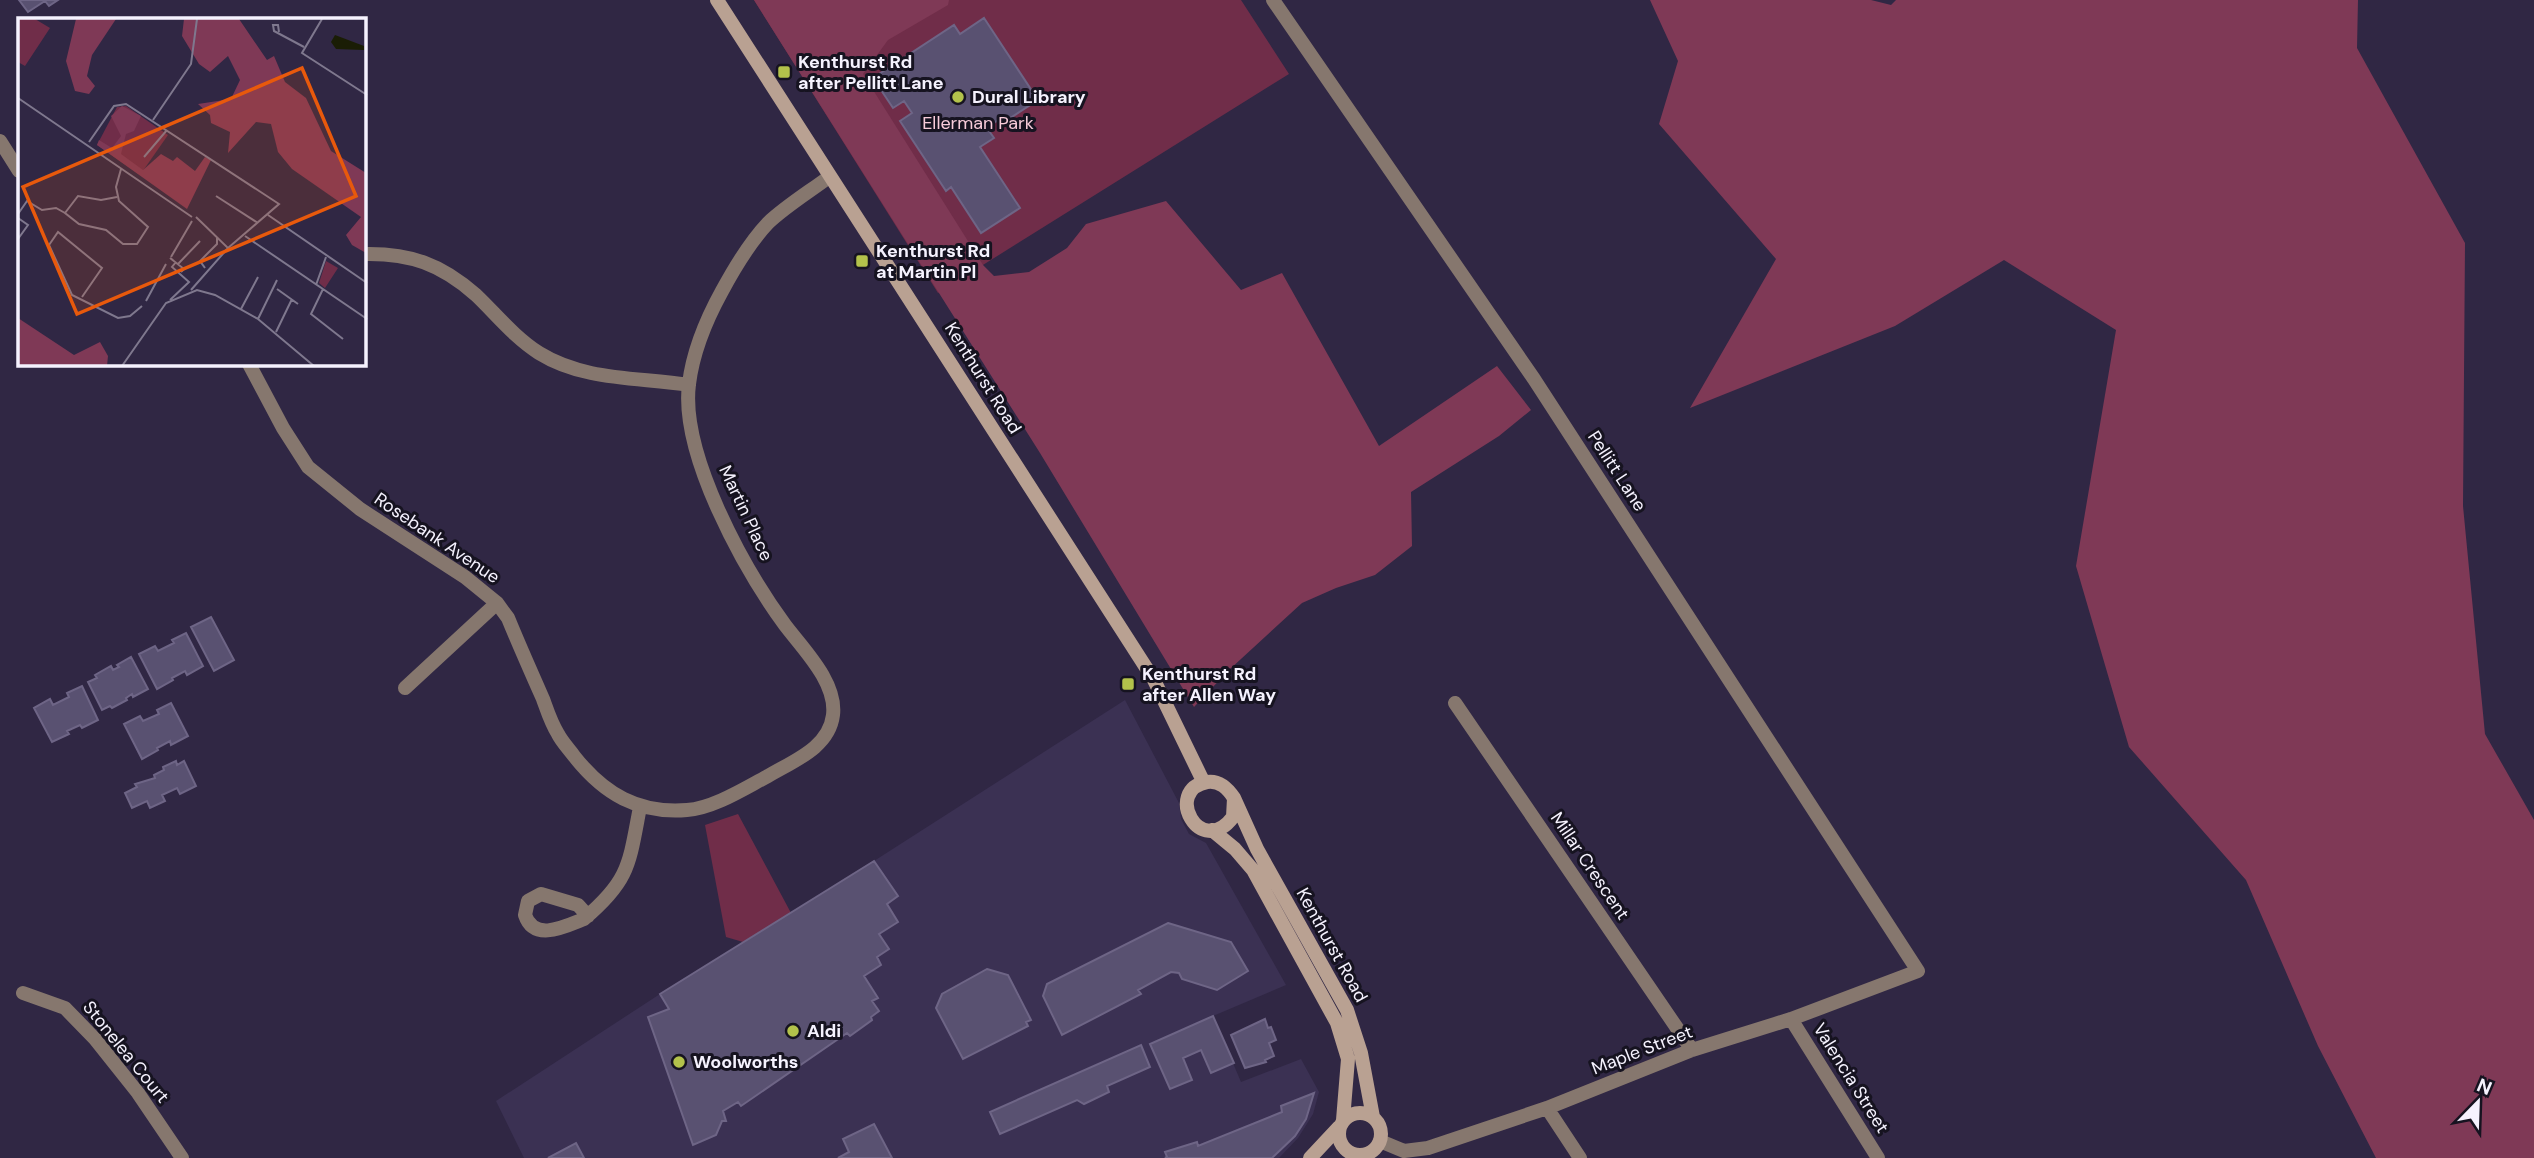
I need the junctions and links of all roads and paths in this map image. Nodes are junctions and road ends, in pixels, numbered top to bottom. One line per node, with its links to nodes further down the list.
1 (717, 0): 5 (main road, Kenthurst Road)
2 (1273, 0): 18 (street, Pellitt Lane)
3 (0, 141): 4 (street)
4 (18, 169)
5 (829, 177): 8 (street, Martin Place); 12 (main road, Kenthurst Road)
6 (366, 254): 8 (street)
7 (250, 366): 9 (street, Rosebank Avenue)
8 (689, 384): 15 (street, Martin Place)
9 (497, 603): 10 (street); 14 (street, Rosebank Avenue)
10 (405, 688)
11 (1455, 703): 21 (street, Millar Crescent)
12 (1204, 783): 13 (main road); 16 (main road)
13 (1234, 798): 16 (main road); 23 (main road, Kenthurst Road)
14 (640, 807): 15 (street, Rosebank Avenue); 17 (street)
15 (689, 810)
16 (1212, 830): 24 (main road, Kenthurst Road)
17 (588, 916)
18 (1918, 971): 20 (street, Maple Street)
19 (23, 993): 27 (street, Stonelea Court)
20 (1791, 1019): 21 (street, Maple Street); 30 (street, Valencia Street)
21 (1692, 1050): 22 (street, Maple Street)
22 (1548, 1108): 25 (street, Maple Street); 29 (street)
23 (1373, 1117): 24 (main road); 25 (main road)
24 (1341, 1124): 26 (main road); 28 (main road)
25 (1380, 1141): 26 (main road)
26 (1356, 1156)
27 (183, 1158)
28 (1310, 1158)
29 (1580, 1158)
30 (1878, 1158)

